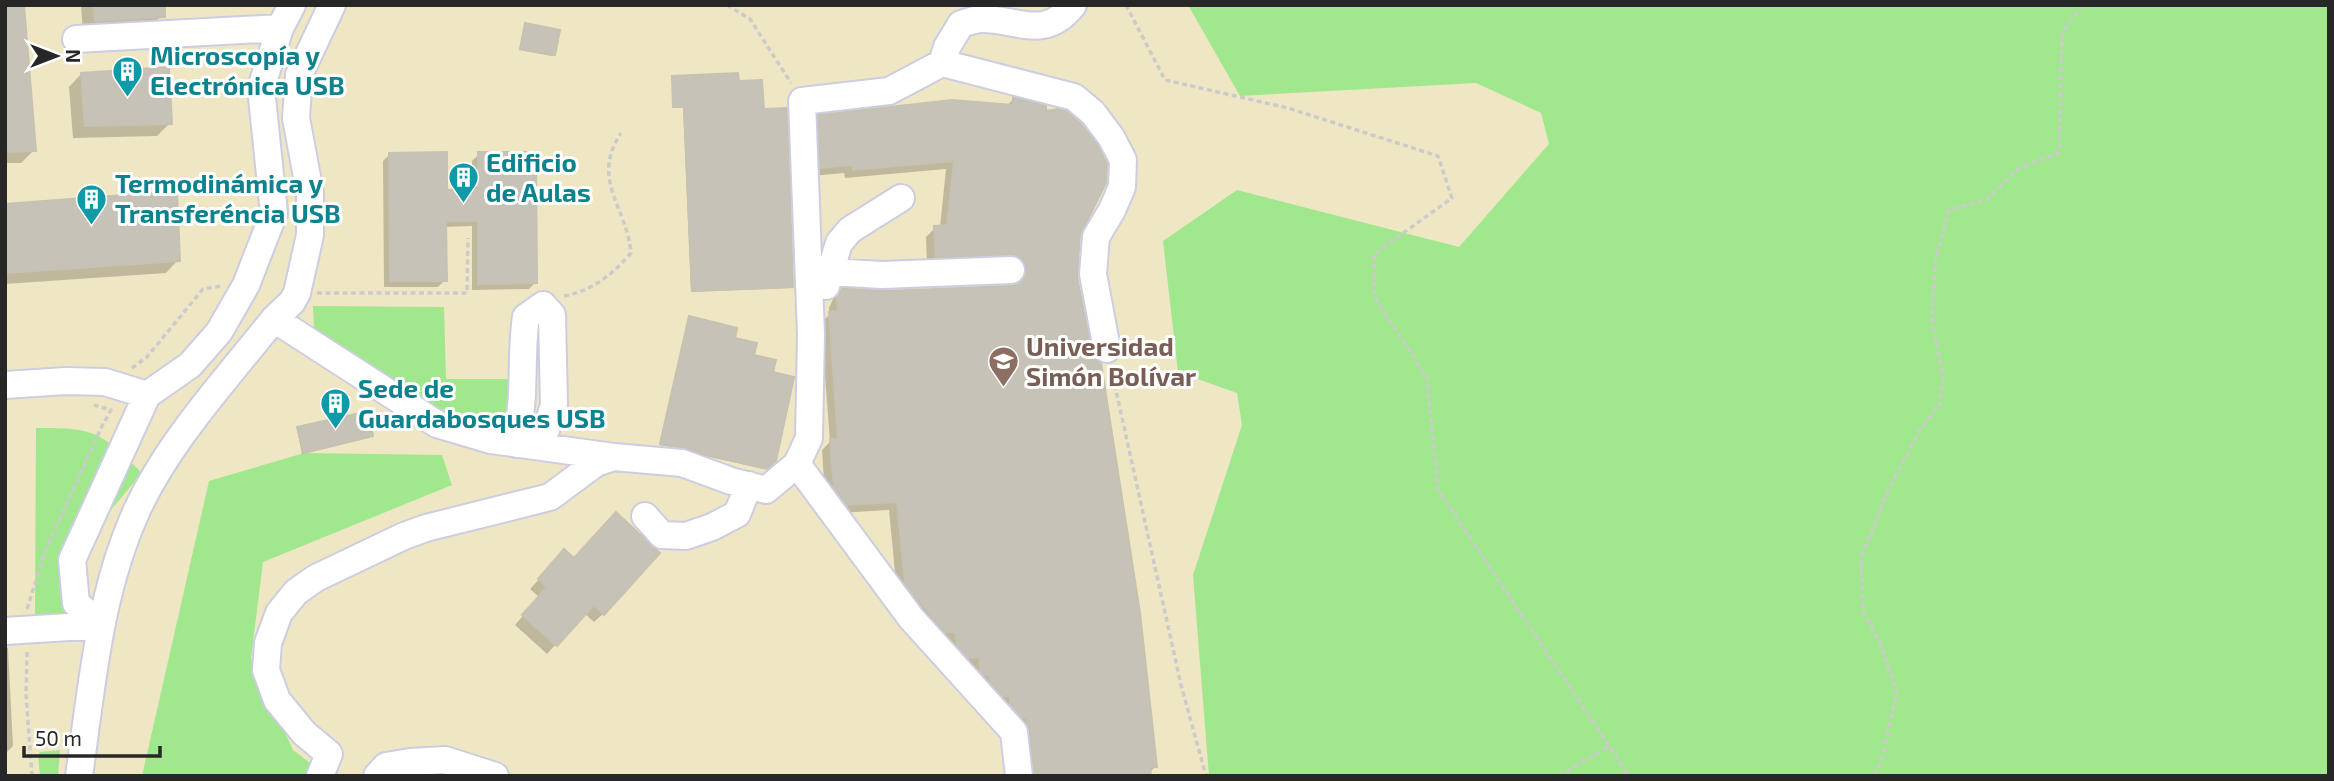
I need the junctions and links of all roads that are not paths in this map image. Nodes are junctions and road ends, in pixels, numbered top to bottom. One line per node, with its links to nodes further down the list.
1 (332, 5): 10 (lane)
2 (1073, 5): 5 (lane)
3 (286, 17): 4 (lane); 14 (lane)
4 (76, 39)
5 (942, 63): 11 (lane); 12 (lane)
6 (901, 198): 8 (lane)
7 (1011, 270): 8 (lane)
8 (830, 272): 11 (lane)
9 (543, 305): 15 (lane)
10 (274, 319): 15 (lane); 20 (lane)
11 (811, 334): 17 (lane)
12 (1107, 349)
13 (5, 385): 14 (lane)
14 (136, 391): 20 (lane)
15 (523, 441): 16 (lane)
16 (614, 457): 18 (lane); 23 (lane)
17 (797, 464): 18 (lane); 26 (lane)
18 (749, 485): 19 (lane)
19 (645, 516)
20 (101, 625): 21 (lane); 22 (lane)
21 (5, 631)
22 (79, 776)
23 (320, 776)
24 (377, 776): 25 (lane)
25 (495, 776)
26 (1019, 776)

